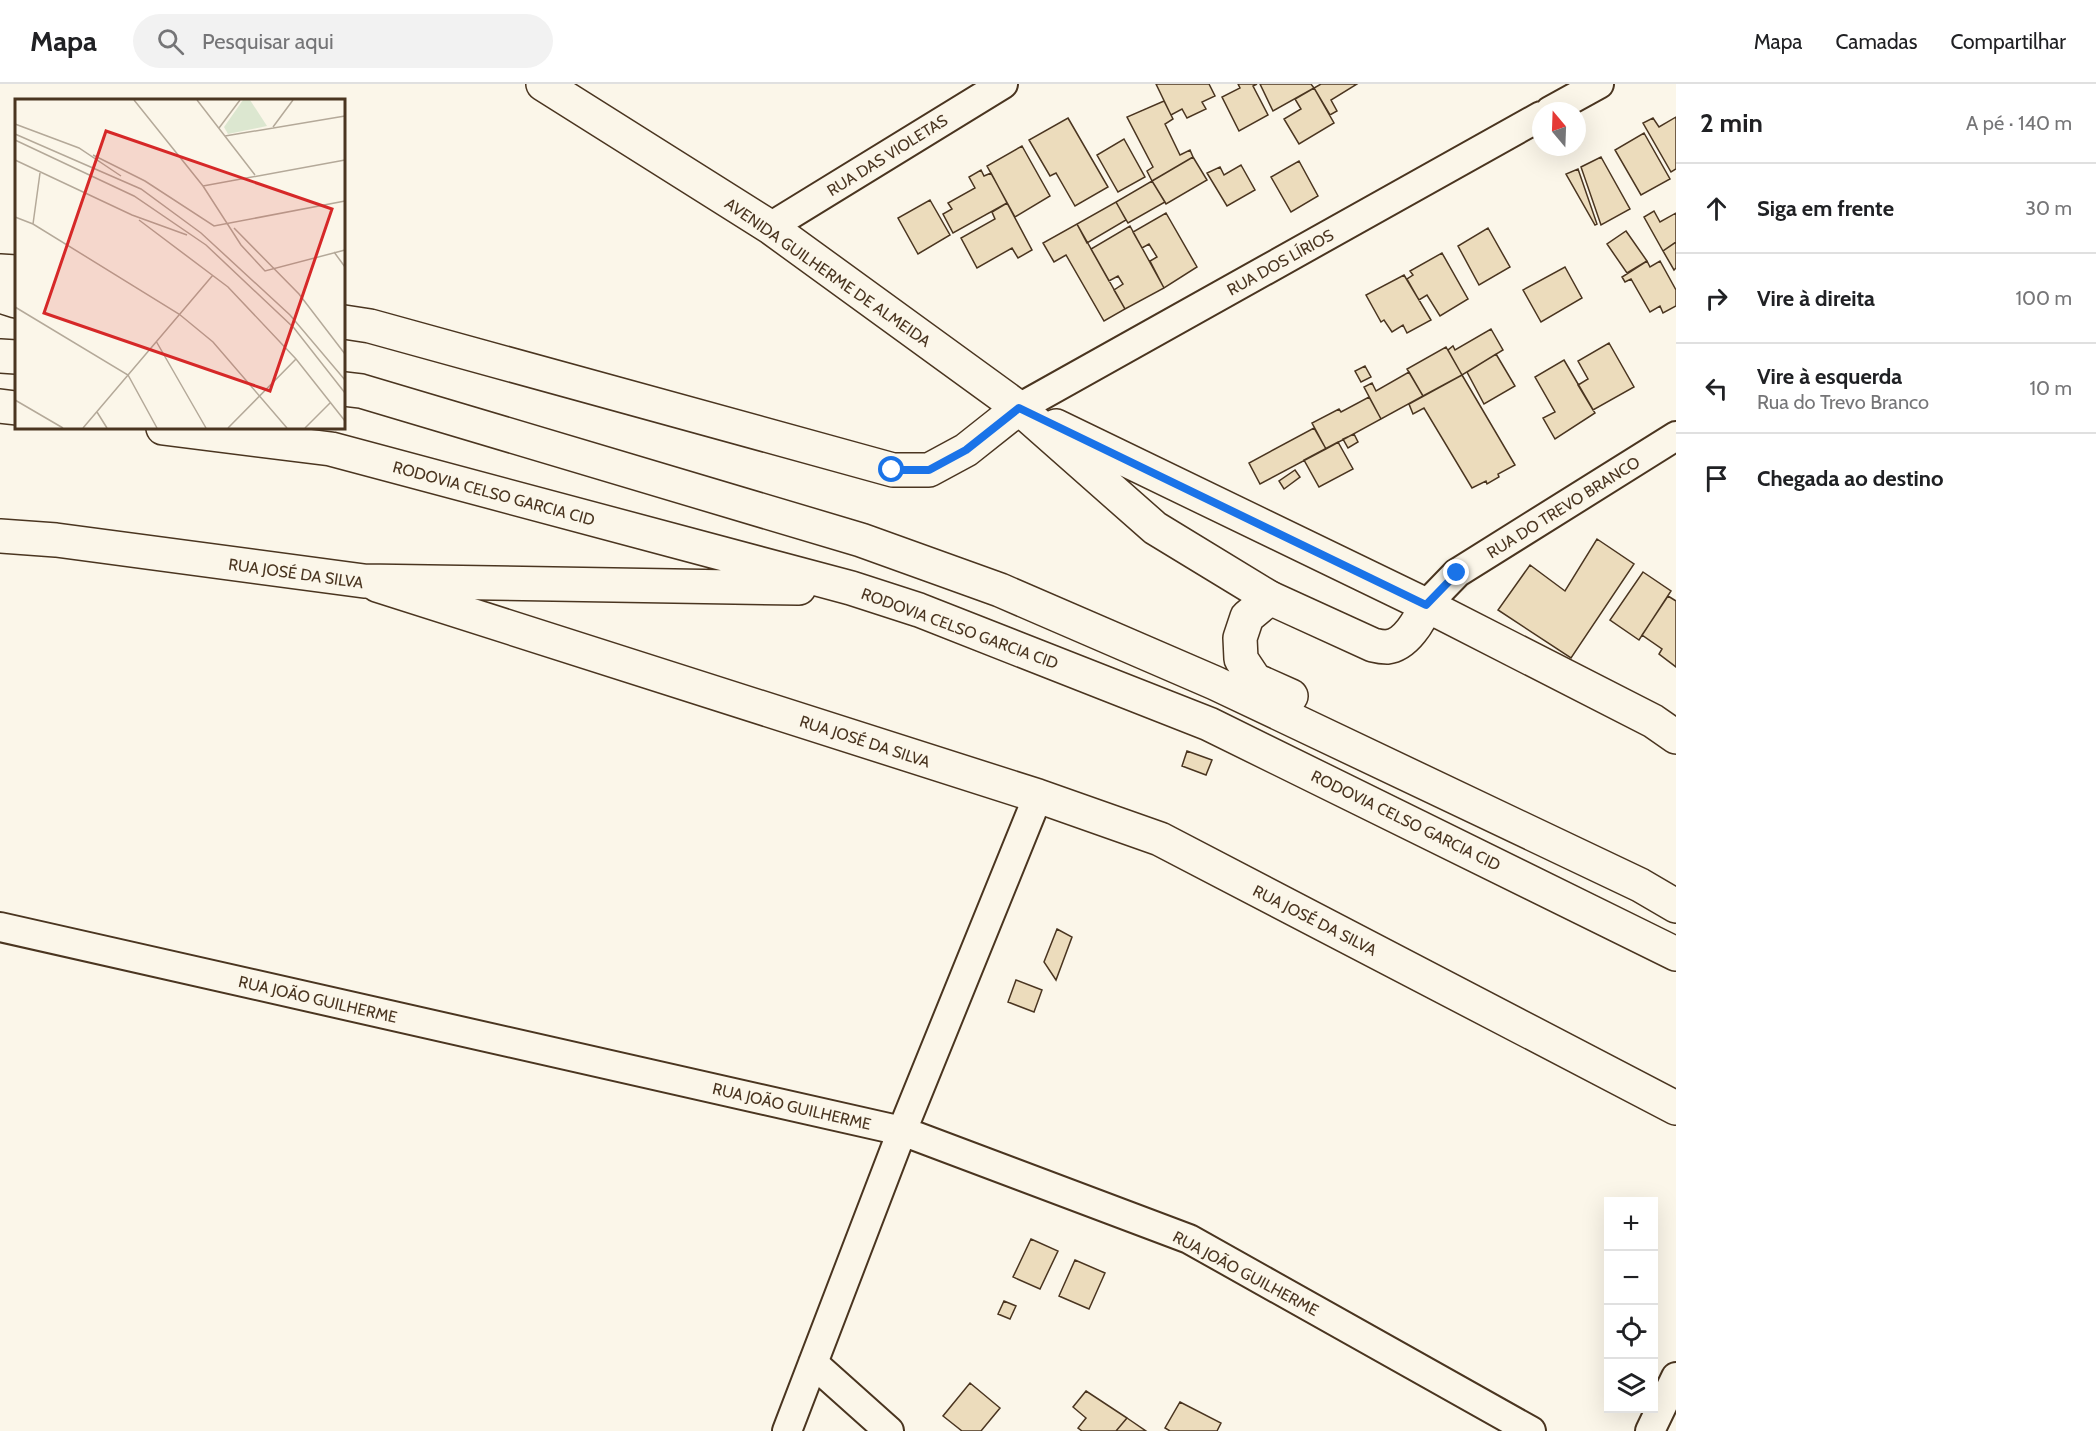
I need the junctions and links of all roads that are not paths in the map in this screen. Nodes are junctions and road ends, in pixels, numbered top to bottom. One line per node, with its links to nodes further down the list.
1 (543, 84): 6 (main road, AVENIDA GUILHERME DE ALMEIDA)
2 (1003, 84): 6 (street, RUA DAS VIOLETAS)
3 (1599, 84): 4 (street)
4 (1566, 102)
5 (1532, 121): 17 (street, RUA DOS LÍRIOS)
6 (770, 227): 17 (main road, AVENIDA GUILHERME DE ALMEIDA)
7 (0, 271): 8 (main road)
8 (15, 272)
9 (0, 297): 10 (main road)
10 (15, 301)
11 (345, 322): 17 (main road)
12 (0, 356): 13 (main road)
13 (15, 357)
14 (349, 389): 27 (main road)
15 (0, 406): 16 (main road)
16 (15, 408)
17 (1019, 408): 23 (main road, AVENIDA GUILHERME DE ALMEIDA); 24 (main road, AVENIDA GUILHERME DE ALMEIDA)
18 (171, 429): 22 (main road, RODOVIA CELSO GARCIA CID)
19 (1676, 436): 24 (street, RUA DO TREVO BRANCO)
20 (0, 536): 21 (main road, RUA JOSÉ DA SILVA)
21 (364, 581): 22 (main road); 26 (main road, RUA JOSÉ DA SILVA)
22 (850, 588): 30 (main road, RODOVIA CELSO GARCIA CID)
23 (1270, 598): 24 (main road, AVENIDA GUILHERME DE ALMEIDA); 27 (main road)
24 (1426, 605): 25 (main road, AVENIDA GUILHERME DE ALMEIDA)
25 (1676, 737)
26 (1038, 796): 31 (main road, RUA JOSÉ DA SILVA); 32 (street)
27 (1640, 885): 28 (main road)
28 (1676, 906)
29 (0, 927): 32 (street, RUA JOÃO GUILHERME)
30 (1676, 954)
31 (1676, 1108)
32 (902, 1131): 33 (street); 37 (street, RUA JOÃO GUILHERME)
33 (813, 1363): 35 (street); 36 (street)
34 (1676, 1377): 38 (street)
35 (787, 1431)
36 (890, 1431)
37 (1531, 1431)
38 (1650, 1431)

